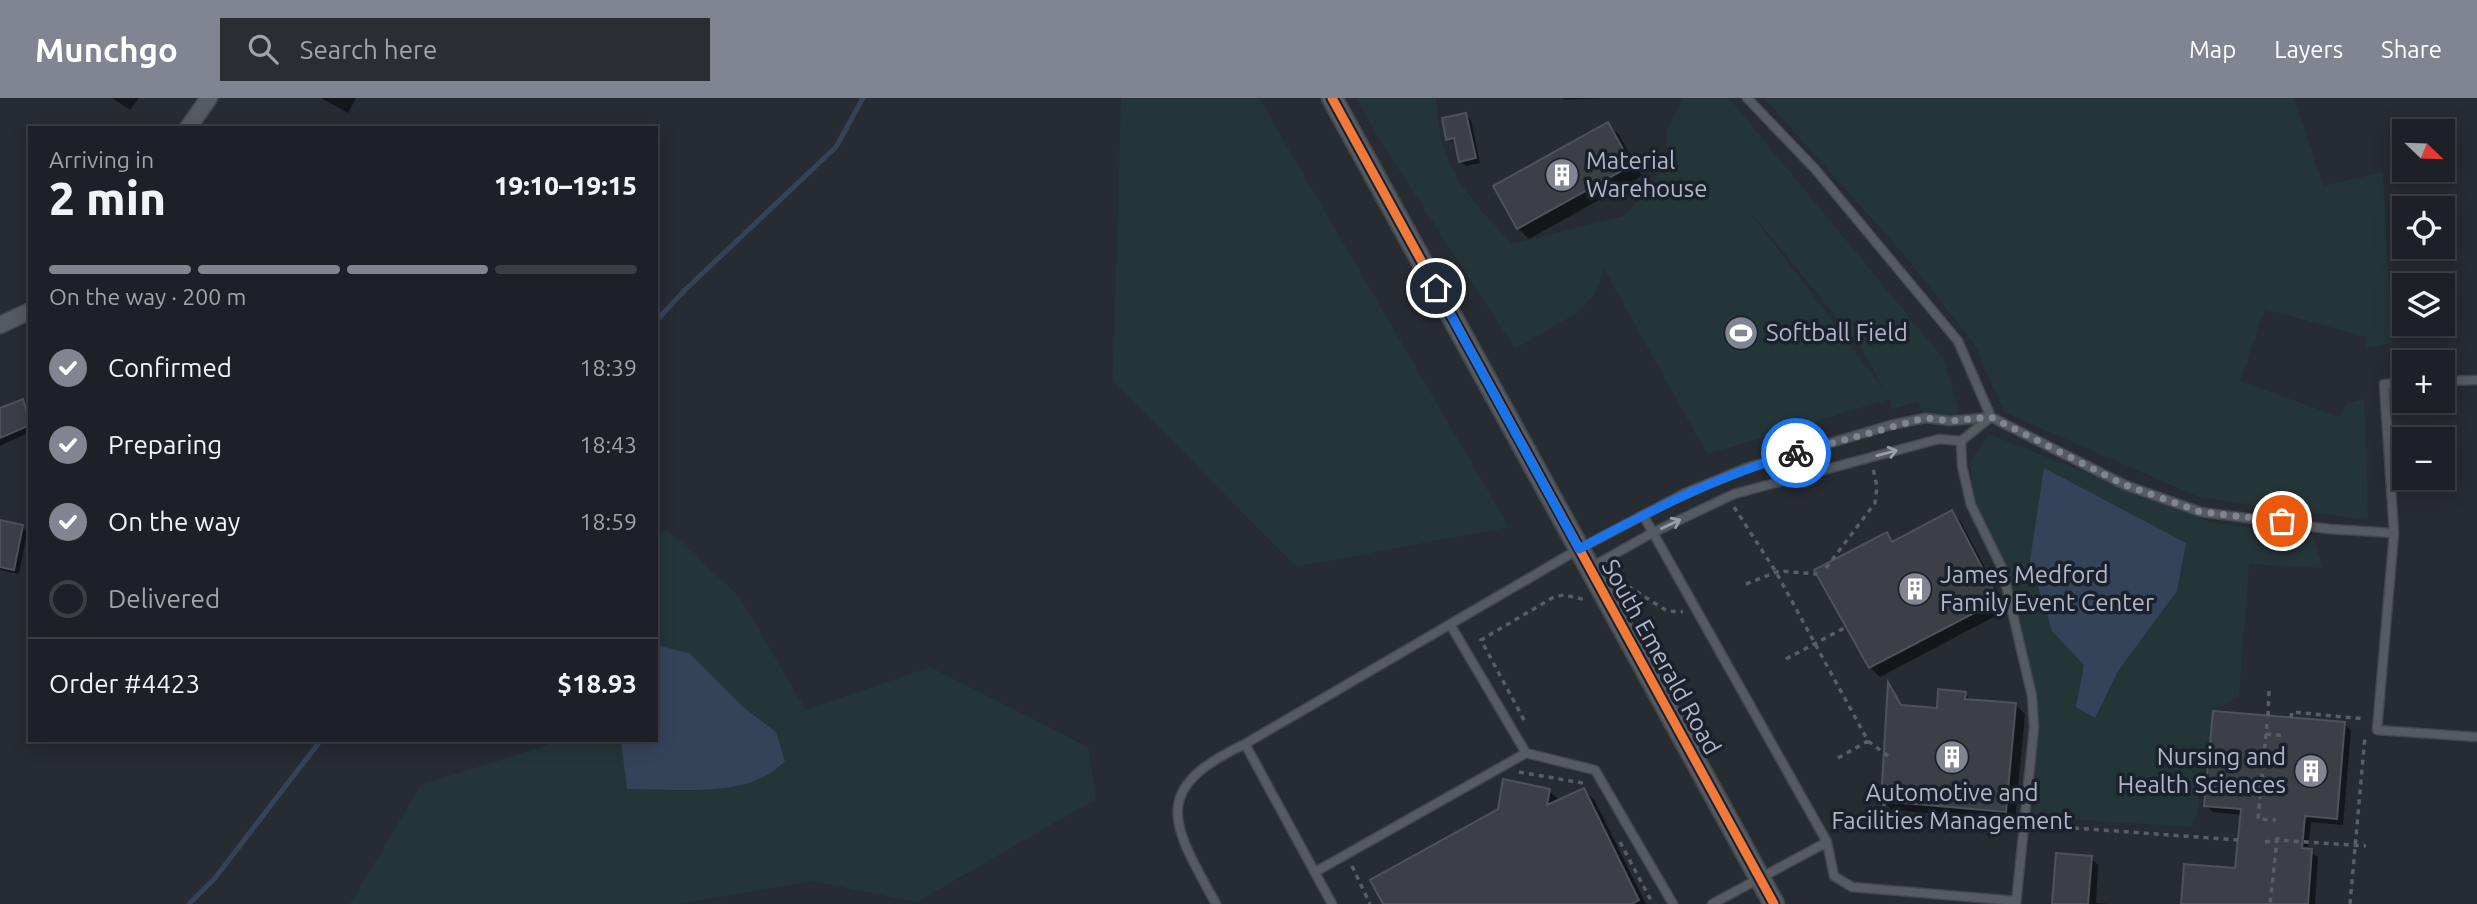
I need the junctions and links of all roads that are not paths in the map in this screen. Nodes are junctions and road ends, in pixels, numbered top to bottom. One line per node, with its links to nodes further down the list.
1 (209, 98): 4 (street)
2 (1332, 98): 15 (street, South Emerald Road)
3 (1747, 98): 10 (lane)
4 (189, 126)
5 (28, 312): 6 (street)
6 (0, 325)
7 (2477, 380): 8 (lane)
8 (2455, 381)
9 (2392, 384): 14 (lane)
10 (1991, 417): 11 (lane); 12 (lane); 14 (lane)
11 (1961, 441): 13 (lane, one-way to 11); 24 (lane)
12 (1643, 515): 13 (lane); 15 (lane)
13 (1652, 533): 16 (lane); 21 (lane)
14 (2394, 533): 18 (lane)
15 (1579, 549): 16 (street, South Emerald Road); 17 (lane)
16 (1590, 568): 23 (street, South Emerald Road)
17 (1451, 626): 19 (lane); 20 (lane)
18 (2477, 737)
19 (1245, 744): 22 (lane); 25 (lane)
20 (1526, 754): 22 (lane); 27 (lane)
21 (1827, 842): 23 (lane); 24 (lane)
22 (1315, 872): 26 (lane)
23 (1760, 879): 28 (lane); 29 (street, South Emerald Road)
24 (2016, 903)
25 (1216, 904)
26 (1332, 904)
27 (1673, 904)
28 (1712, 904)
29 (1774, 904)

